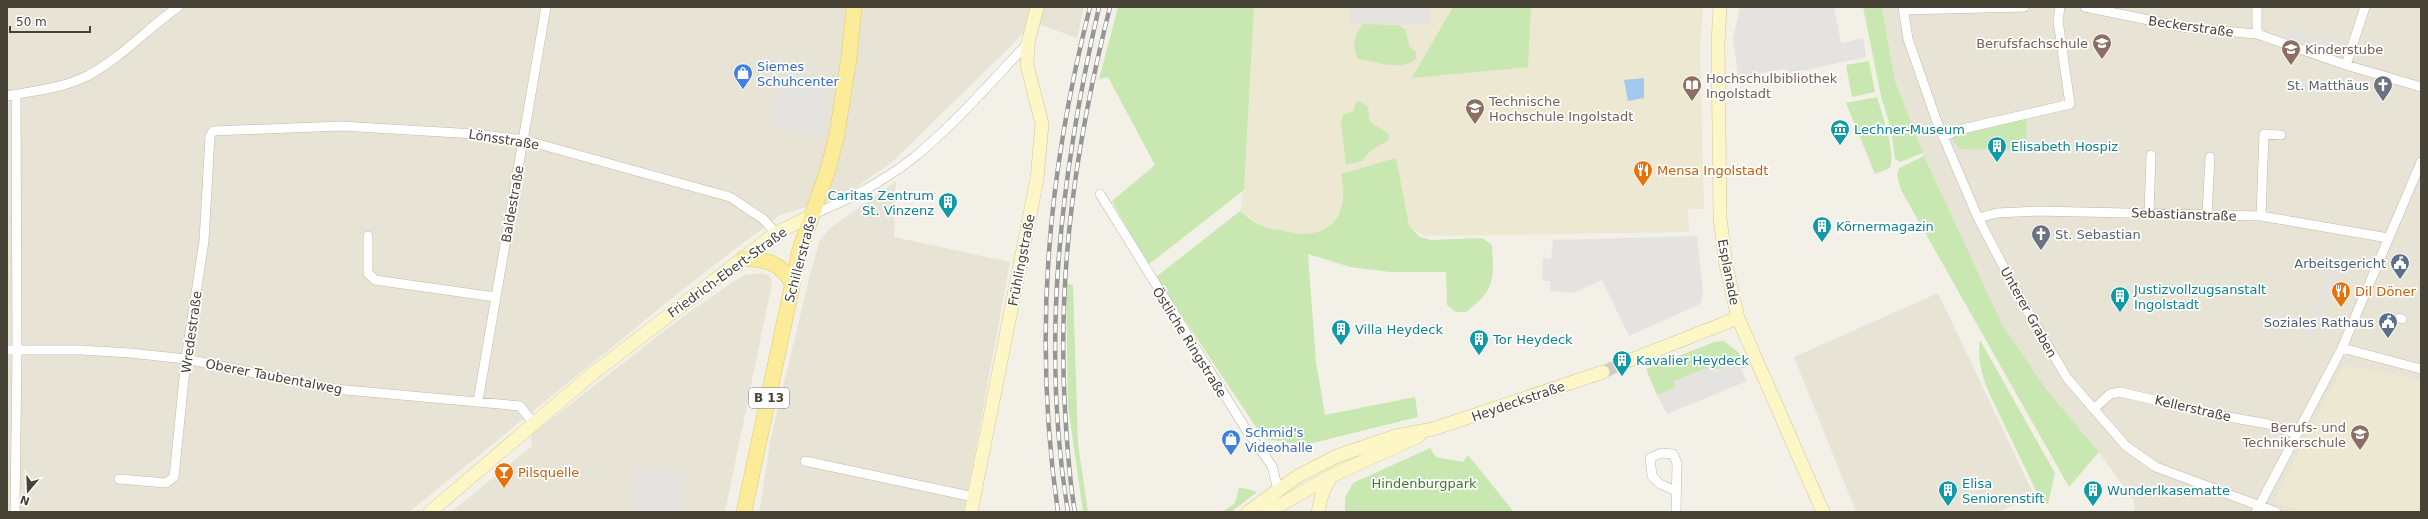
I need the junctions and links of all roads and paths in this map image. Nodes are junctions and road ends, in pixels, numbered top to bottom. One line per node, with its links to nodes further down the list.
1 (178, 7): 16 (street)
2 (546, 7): 20 (street, Baldestraße)
3 (854, 7): 27 (main road, Schillerstraße / B 13)
4 (1037, 7): 13 (street, Frühlingstraße)
5 (2024, 7): 10 (street)
6 (2060, 7): 19 (street)
7 (2086, 7): 12 (street, Beckerstraße)
8 (2257, 7): 12 (street)
9 (2365, 7): 14 (street)
10 (1903, 8): 19 (street, Unterer Graben)
11 (1720, 10): 37 (street, Esplanade)
12 (2257, 34): 14 (street, Beckerstraße)
13 (1028, 43): 27 (street, Friedrich-Ebert-Straße); 55 (street, Frühlingstraße)
14 (2346, 65): 15 (street, Beckerstraße)
15 (2421, 88)
16 (11, 95): 34 (street)
17 (213, 131): 20 (street, Lönsstraße); 41 (street, Wredestraße)
18 (2281, 135): 28 (street)
19 (1943, 137): 29 (street, Unterer Graben)
20 (524, 140): 30 (street, Lönsstraße); 36 (street, Baldestraße)
21 (2152, 156): 25 (street)
22 (2210, 157): 26 (street)
23 (2421, 162): 32 (street)
24 (1100, 194): 53 (street, Östliche Ringstraße)
25 (2149, 213): 26 (street, Sebastianstraße); 29 (street, Sebastianstraße)
26 (2207, 214): 28 (street, Sebastianstraße)
27 (811, 216): 30 (street, Friedrich-Ebert-Straße); 35 (main road, Schillerstraße / B 13)
28 (2262, 216): 32 (street, Sebastianstraße)
29 (1978, 218): 46 (street, Unterer Graben)
30 (776, 233): 33 (street, Friedrich-Ebert-Straße)
31 (368, 236): 36 (street)
32 (2388, 238): 38 (street)
33 (744, 258): 35 (main road); 47 (street, Friedrich-Ebert-Straße)
34 (11, 276): 40 (street)
35 (792, 283): 60 (main road, Schillerstraße / B 13)
36 (495, 297): 45 (street, Baldestraße)
37 (1738, 318): 42 (street); 66 (street, Esplanade)
38 (2342, 348): 43 (street); 49 (street)
39 (7, 350): 40 (street, Oberer Taubentalweg)
40 (17, 350): 41 (street, Oberer Taubentalweg); 58 (street)
41 (186, 360): 45 (street, Oberer Taubentalweg); 52 (street, Wredestraße)
42 (1631, 360)
43 (2421, 368)
44 (1603, 372): 48 (street, Heydeckstraße)
45 (478, 401): 47 (street, Oberer Taubentalweg)
46 (2094, 409): 49 (street, Kellerstraße); 57 (street, Unterer Graben)
47 (533, 423): 59 (street, Friedrich-Ebert-Straße)
48 (1433, 429): 51 (street, Heydeckstraße); 53 (street, Heydeckstraße)
49 (2297, 434): 57 (street)
50 (805, 461): 55 (street)
51 (1331, 476): 56 (street, Heydeckstraße); 64 (street)
52 (119, 479)
53 (1278, 490): 56 (street); 62 (street, Heydeckstraße)
54 (1676, 491): 65 (street)
55 (974, 497): 61 (street, Frühlingstraße)
56 (1280, 508): 63 (street, Heydeckstraße)
57 (2258, 509): 67 (street, Unterer Graben)
58 (15, 512)
59 (430, 512)
60 (744, 512)
61 (971, 512)
62 (1248, 512)
63 (1268, 512)
64 (1318, 512)
65 (1676, 512)
66 (1823, 512)
67 (2276, 512)

